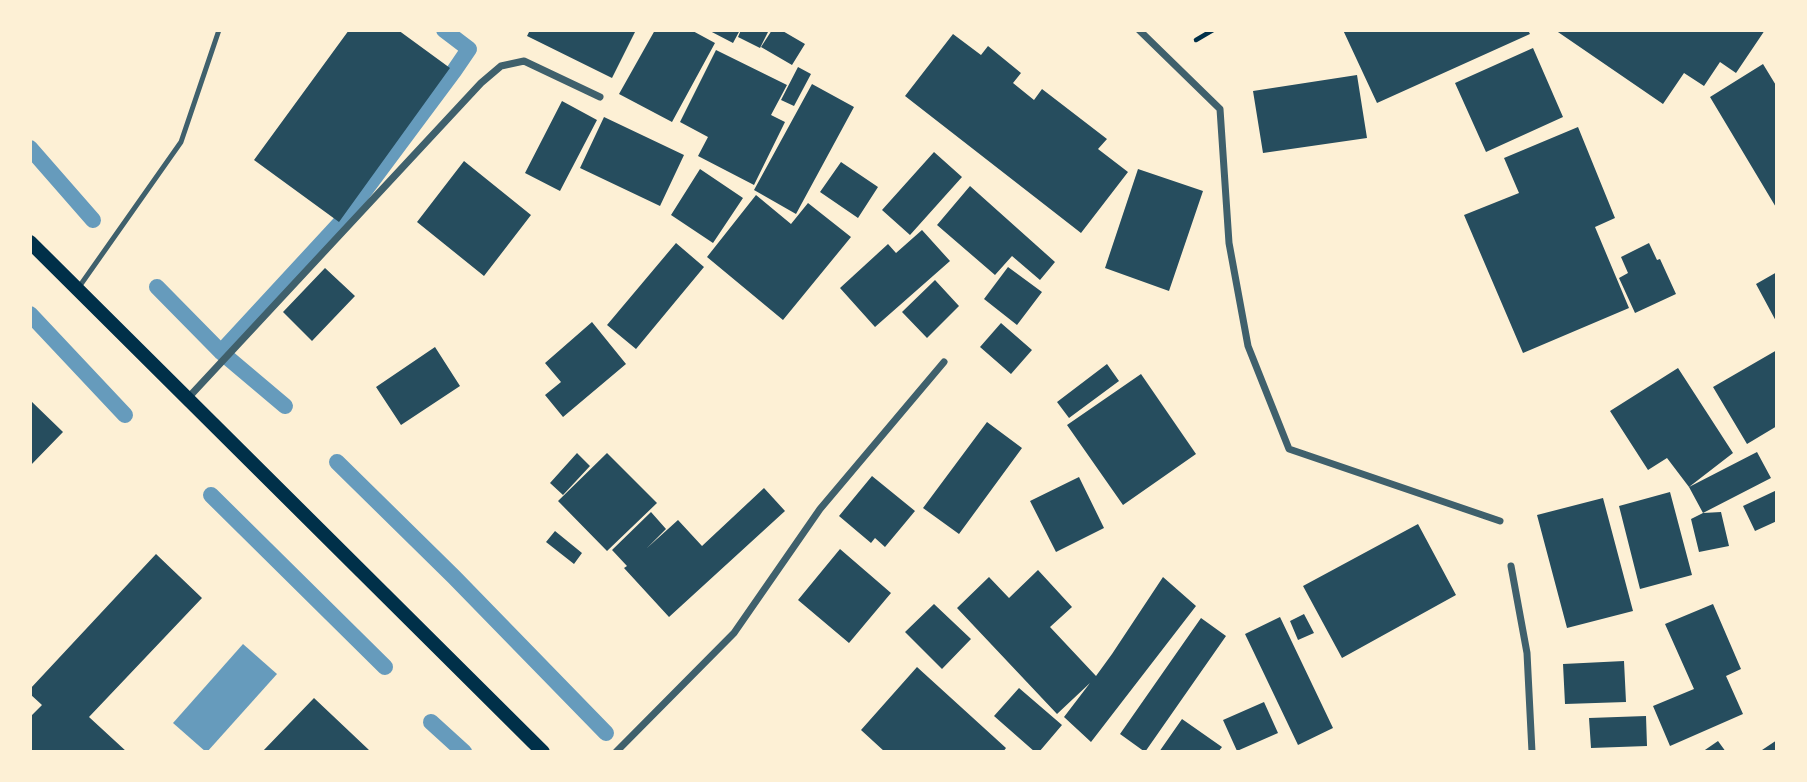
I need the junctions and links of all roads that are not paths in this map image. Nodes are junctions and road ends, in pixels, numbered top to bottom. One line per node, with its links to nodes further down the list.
1 (219, 30): 5 (lane)
2 (1139, 30): 8 (street)
3 (600, 97): 7 (street)
4 (30, 242): 5 (main road)
5 (77, 289): 7 (main road)
6 (944, 362): 11 (street)
7 (188, 399): 10 (main road)
8 (1500, 521)
9 (1511, 566): 12 (street)
10 (543, 752)
11 (616, 752)
12 (1532, 752)

